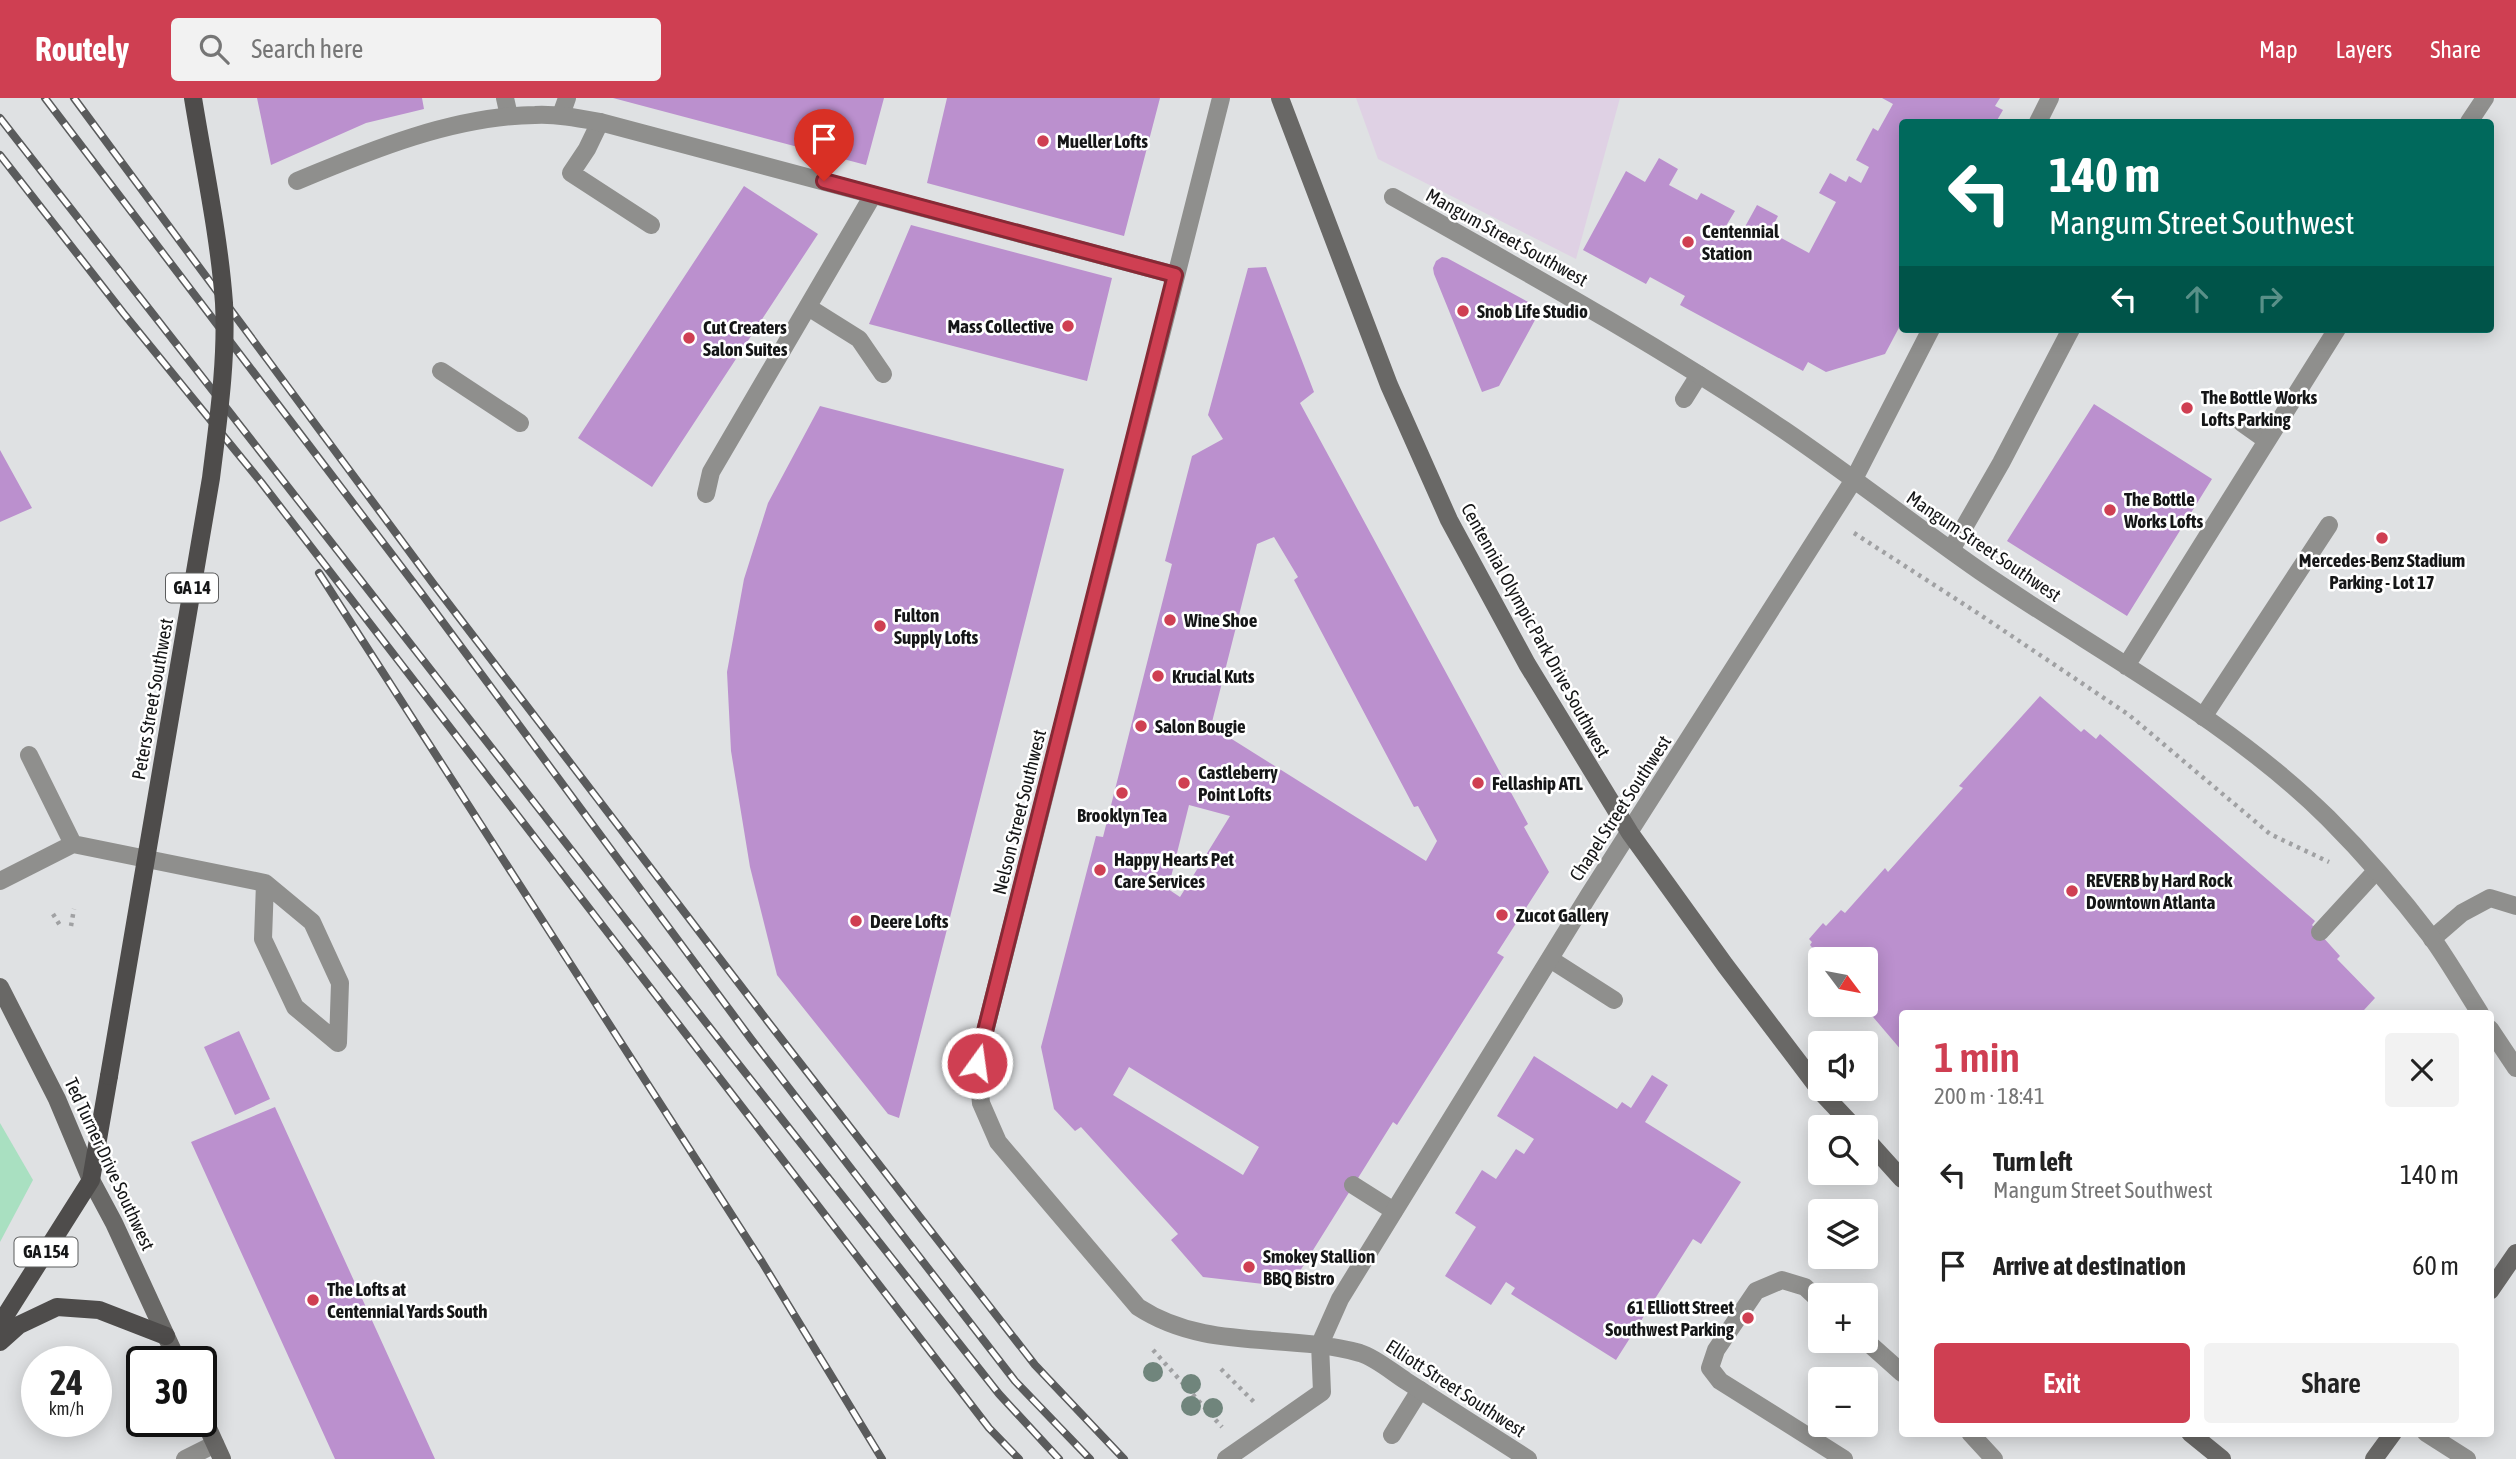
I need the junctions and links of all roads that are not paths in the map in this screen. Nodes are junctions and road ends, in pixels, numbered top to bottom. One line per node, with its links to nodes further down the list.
1 (193, 98): 52 (main road, Peters Street Southwest / GA 14, bridge)
2 (505, 98): 8 (street)
3 (1221, 98): 16 (street, Nelson Street Southwest)
4 (2050, 98): 9 (street)
5 (2485, 98): 10 (street)
6 (1280, 99): 35 (street, Centennial Olympic Park Drive Southwest)
7 (564, 107): 8 (street); 11 (street)
8 (509, 116): 12 (street)
9 (2040, 119)
10 (2471, 119)
11 (600, 122): 13 (street); 15 (street)
12 (298, 181)
13 (873, 195): 16 (street); 17 (street)
14 (1393, 197): 23 (street, Mangum Street Southwest)
15 (651, 225)
16 (1175, 275): 61 (street, Nelson Street Southwest)
17 (808, 307): 22 (street); 29 (street)
18 (1929, 333): 28 (street, Chapel Street Southwest)
19 (2069, 333): 31 (street)
20 (2334, 333): 27 (street)
21 (441, 371): 25 (street)
22 (883, 374)
23 (1699, 375): 24 (street); 28 (street, Mangum Street Southwest)
24 (1684, 399)
25 (520, 423)
26 (2242, 423): 27 (street)
27 (2266, 440): 32 (street)
28 (1853, 481): 31 (street, Mangum Street Southwest); 35 (street, Chapel Street Southwest)
29 (705, 494)
30 (2329, 525): 33 (street)
31 (1951, 550): 32 (street, Mangum Street Southwest)
32 (2126, 666): 33 (street, Mangum Street Southwest)
33 (2203, 717): 37 (street, Mangum Street Southwest)
34 (29, 755): 36 (street)
35 (1630, 833): 43 (street, Chapel Street Southwest); 49 (street, Centennial Olympic Park Drive Southwest)
36 (73, 844): 38 (street); 39 (street)
37 (2376, 871): 41 (street); 42 (street, Mangum Street Southwest)
38 (0, 881)
39 (265, 883): 39 (street)
40 (2516, 906): 42 (street)
41 (2320, 932)
42 (2432, 939): 46 (street, Mangum Street Southwest)
43 (1550, 959): 45 (street); 54 (street, Chapel Street Southwest)
44 (0, 987): 52 (street, Ted Turner Drive Southwest)
45 (1614, 1000)
46 (2473, 1010)
47 (2494, 1035): 48 (street)
48 (2516, 1068)
49 (1843, 1115)
50 (1878, 1152): 51 (street)
51 (1899, 1176)
52 (91, 1180): 58 (main road, GA 154); 59 (street, Ted Turner Drive Southwest)
53 (1353, 1185): 54 (street)
54 (1394, 1211): 61 (street, Chapel Street Southwest)
55 (2516, 1253): 56 (street)
56 (2494, 1285)
57 (1808, 1290): 75 (street)
58 (0, 1324)
59 (166, 1336): 60 (main road); 62 (street, Ted Turner Drive Southwest)
60 (0, 1342)
61 (1320, 1344): 65 (street, Elliott Street Southwest); 73 (street)
62 (171, 1346)
63 (1878, 1352): 64 (street)
64 (1899, 1370)
65 (1420, 1390): 66 (street); 74 (street, Elliott Street Southwest)
66 (1392, 1435)
67 (1974, 1437): 76 (street)
68 (2195, 1437): 77 (street)
69 (2390, 1437): 78 (street)
70 (2432, 1437): 79 (street)
71 (218, 1451): 72 (street)
72 (185, 1459)
73 (1226, 1459)
74 (1528, 1459)
75 (1844, 1459)
76 (1994, 1459)
77 (2222, 1459)
78 (2374, 1459)
79 (2467, 1459)

